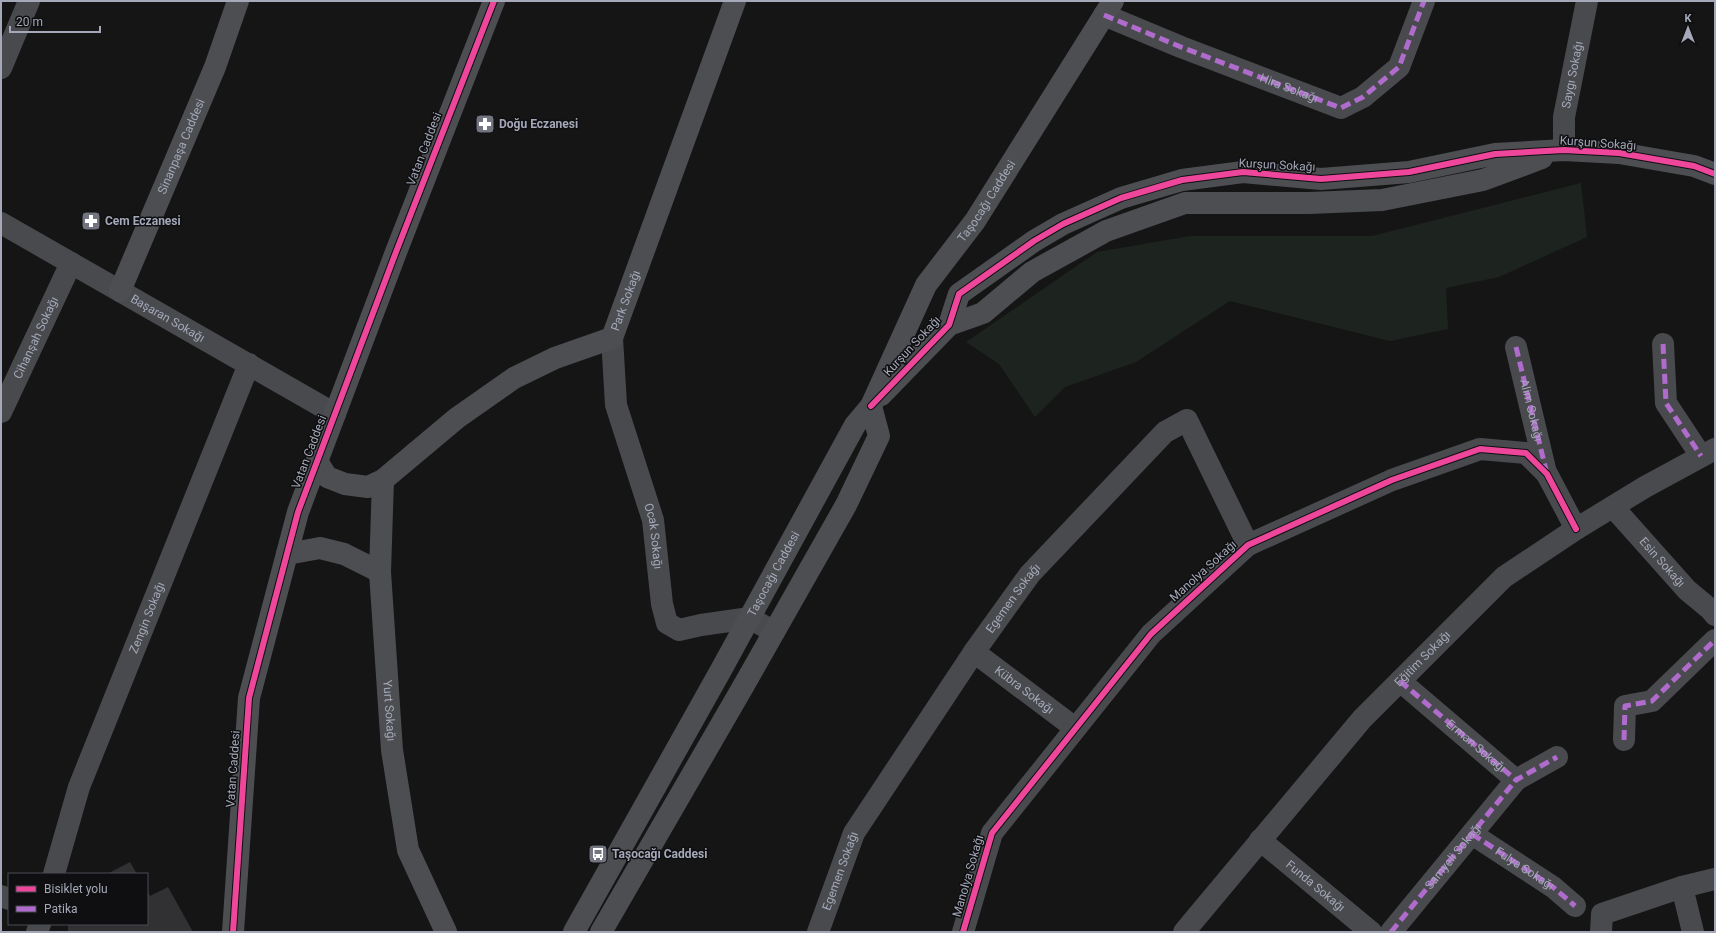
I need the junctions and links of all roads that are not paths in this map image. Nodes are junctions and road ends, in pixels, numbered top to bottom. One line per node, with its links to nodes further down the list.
1 (28, 1): 8 (street)
2 (238, 1): 13 (street, Sinanpaşa Caddesi)
3 (494, 1): 21 (street, Vatan Caddesi)
4 (735, 1): 15 (street, Park Sokağı)
5 (1424, 1): 7 (street, Hira Sokağı)
6 (1587, 1): 9 (street, Saygı Sokağı)
7 (1108, 8): 19 (street, Taşocağı Caddesi)
8 (1, 68)
9 (1564, 150): 10 (street, Kurşun Sokağı); 14 (street, Kurşun Sokağı); 14 (street, Kurşun Sokağı)
10 (1715, 174)
11 (1, 223): 12 (street, Başaran Sokağı)
12 (71, 263): 13 (street, Başaran Sokağı); 20 (street, Cihanşah Sokağı)
13 (120, 291): 18 (street, Başaran Sokağı)
14 (949, 326): 19 (street, Kurşun Sokağı)
15 (612, 338): 25 (street, Park Sokağı); 32 (street, Ocak Sokağı)
16 (1663, 344): 22 (street)
17 (1516, 347): 24 (street, Alim Sokağı)
18 (249, 364): 21 (street, Başaran Sokağı); 43 (street, Zengin Sokağı)
19 (871, 406): 32 (street, Taşocağı Caddesi); 33 (street)
20 (1, 412)
21 (335, 414): 23 (street, Vatan Caddesi)
22 (1708, 453): 26 (street, Eğitim Sokağı)
23 (317, 461): 25 (street, Park Sokağı); 29 (street, Vatan Caddesi)
24 (1547, 474): 27 (street, Manolya Sokağı); 28 (street, Manolya Sokağı)
25 (384, 480): 30 (street, Yurt Sokağı)
26 (1613, 507): 27 (street, Eğitim Sokağı); 31 (street, Esin Sokağı)
27 (1576, 529): 36 (street, Eğitim Sokağı)
28 (1248, 545): 35 (street, Egemen Sokağı); 37 (street, Manolya Sokağı)
29 (287, 554): 30 (street); 48 (street, Vatan Caddesi)
30 (380, 572): 49 (street, Yurt Sokağı)
31 (1715, 615)
32 (750, 618): 33 (street); 50 (street, Taşocağı Caddesi)
33 (774, 632): 51 (street)
34 (1715, 640): 38 (street)
35 (974, 652): 37 (street, Kübra Sokağı); 52 (street, Egemen Sokağı)
36 (1400, 681): 40 (street, Erman Sokağı); 42 (street, Eğitim Sokağı)
37 (1075, 728): 53 (street, Manolya Sokağı)
38 (1624, 740)
39 (1557, 757): 40 (street, Erman Sokağı)
40 (1516, 780): 41 (street, Samyeli Sokağı)
41 (1472, 834): 46 (street, Fulya Sokağı); 56 (street, Samyeli Sokağı)
42 (1260, 840): 54 (street, Eğitim Sokağı); 55 (street, Funda Sokağı)
43 (54, 873)
44 (1715, 879): 45 (street)
45 (1682, 887): 47 (street); 57 (street)
46 (1575, 906)
47 (1602, 923)
48 (234, 932)
49 (446, 932)
50 (574, 932)
51 (601, 932)
52 (818, 932)
53 (963, 932)
54 (1184, 932)
55 (1371, 932)
56 (1391, 932)
57 (1693, 932)

